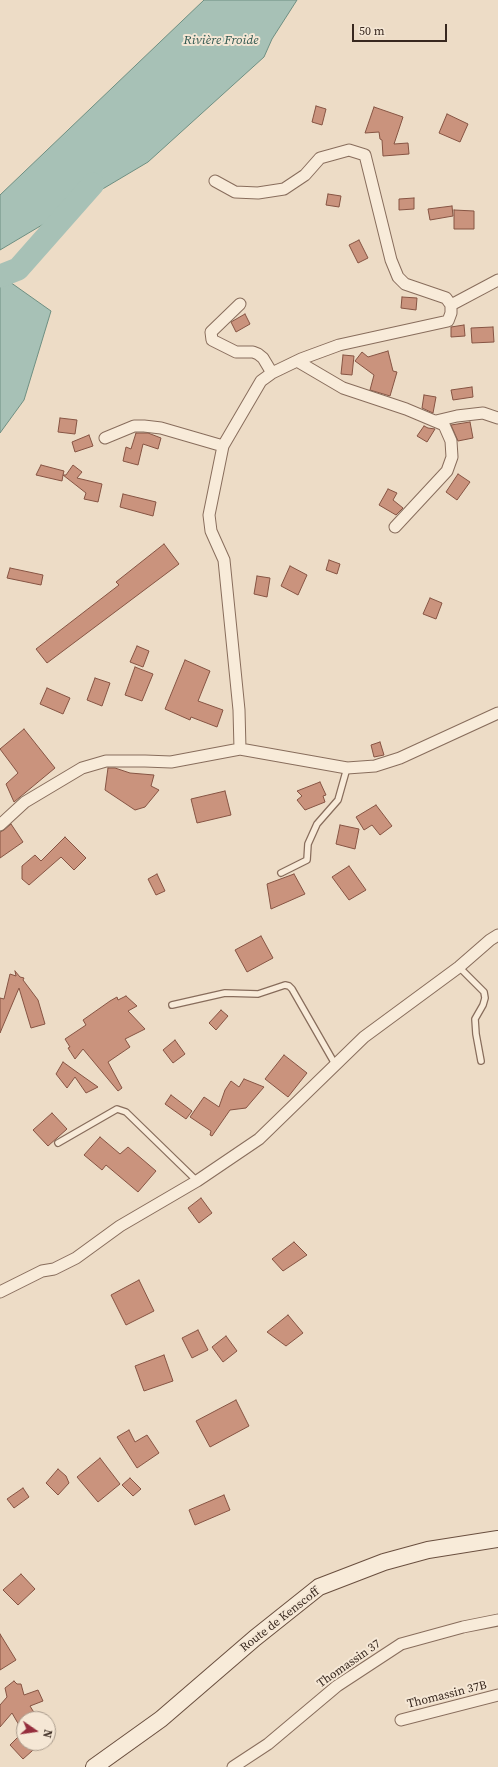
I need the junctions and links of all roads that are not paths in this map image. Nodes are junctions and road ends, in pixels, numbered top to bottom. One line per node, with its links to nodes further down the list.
1 (215, 181): 4 (street)
2 (498, 280): 4 (street)
3 (240, 304): 6 (street)
4 (451, 306): 5 (street)
5 (297, 361): 6 (street); 8 (street)
6 (272, 373): 10 (street)
7 (498, 418): 8 (street)
8 (436, 421): 11 (street)
9 (105, 438): 10 (street)
10 (223, 446): 13 (street)
11 (395, 527)
12 (498, 713): 14 (street)
13 (240, 749): 14 (street); 15 (street)
14 (347, 768): 16 (lane)
15 (0, 825)
16 (281, 873)
17 (498, 935): 18 (street)
18 (459, 967): 20 (lane); 21 (street)
19 (172, 1005): 21 (lane)
20 (481, 1061)
21 (335, 1064): 23 (street)
22 (58, 1143): 23 (lane)
23 (197, 1181): 24 (street)
24 (0, 1292)
25 (498, 1538): 29 (main road, Route de Kenscoff)
26 (498, 1620): 30 (street, Thomassin 37)
27 (498, 1695): 28 (street, Thomassin 37B)
28 (401, 1720)
29 (94, 1767)
30 (233, 1767)

